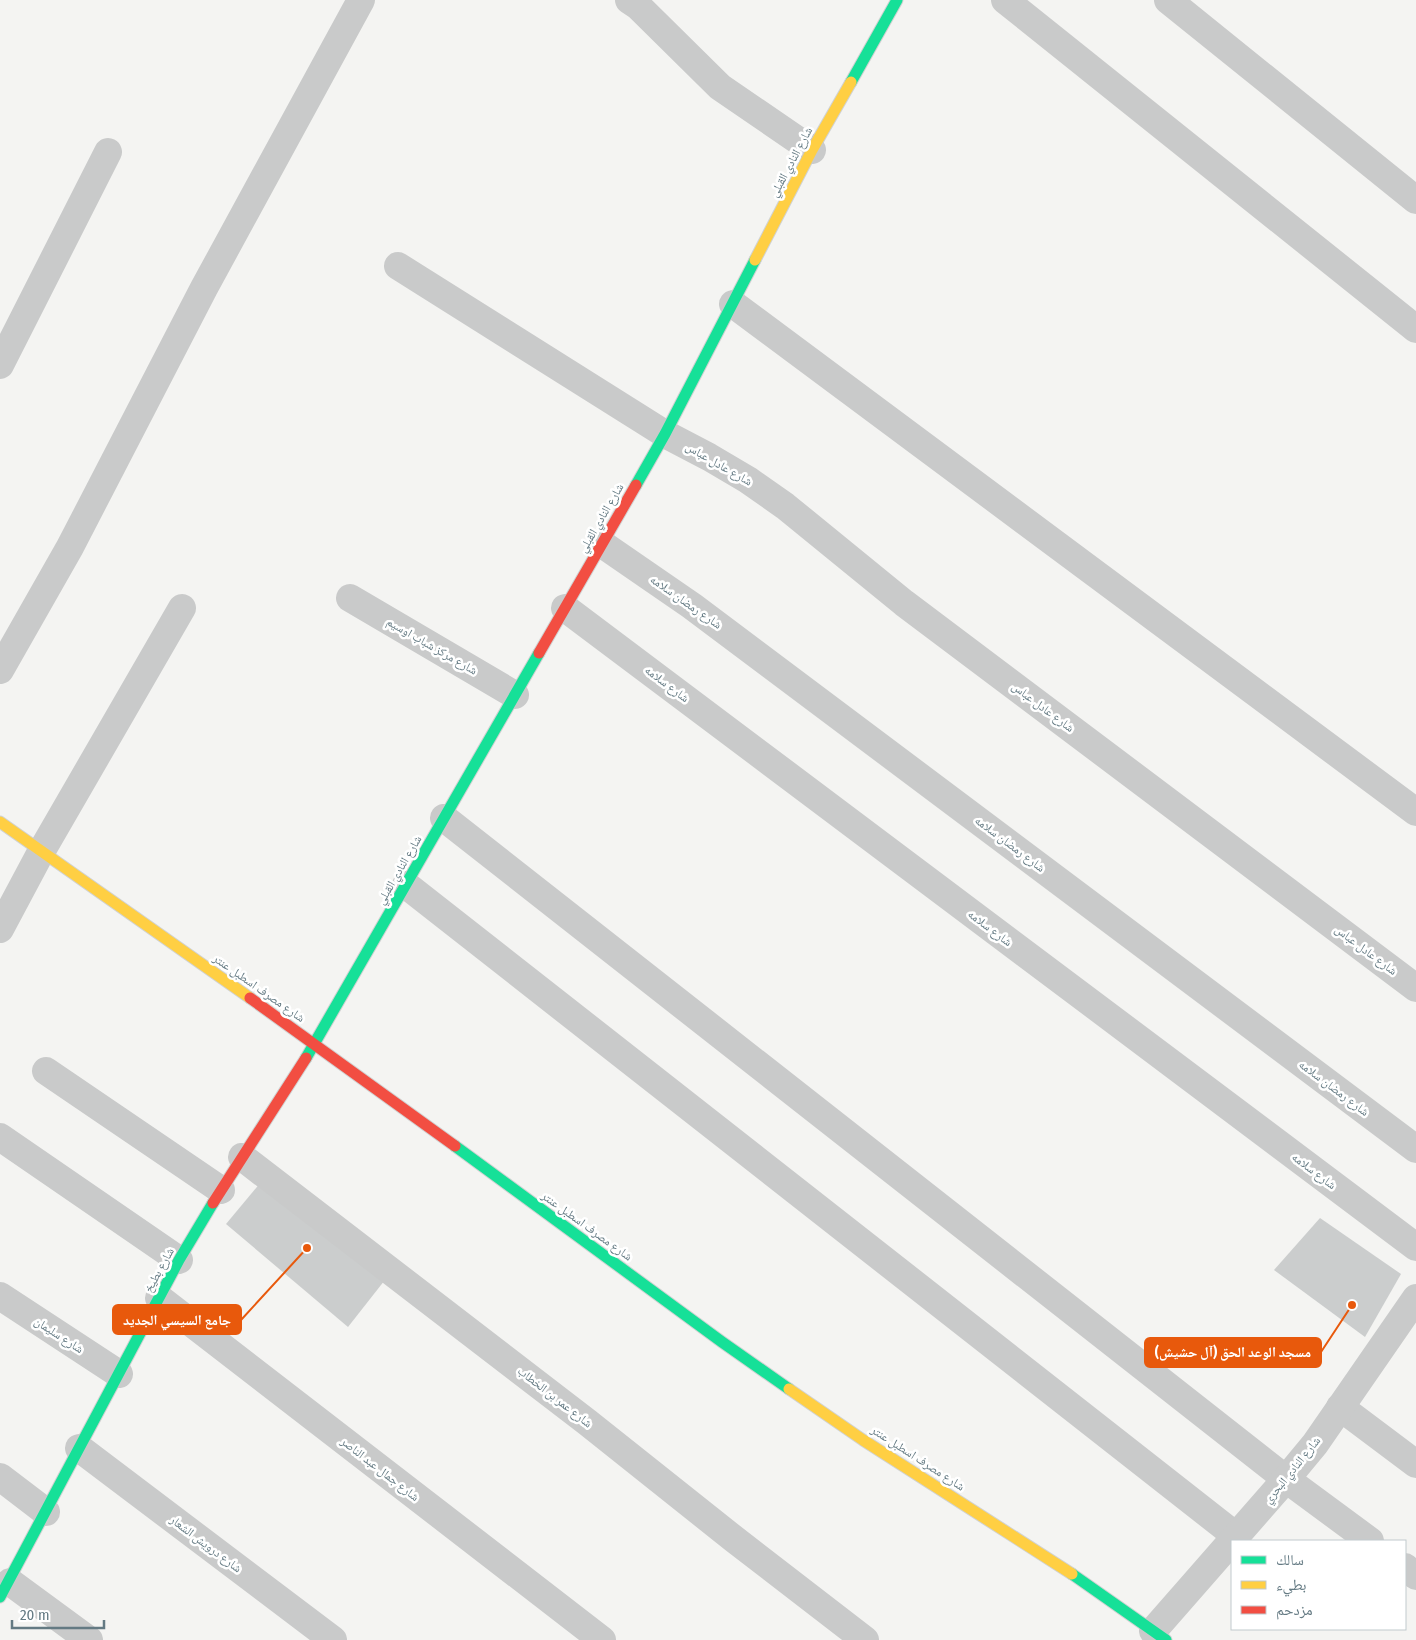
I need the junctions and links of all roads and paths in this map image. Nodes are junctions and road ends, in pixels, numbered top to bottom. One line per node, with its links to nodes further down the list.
1 (361, 0): 18 (street)
2 (629, 0): 6 (street)
3 (897, 0): 6 (street, شارع النادي القبلي)
4 (1005, 0): 11 (street)
5 (1168, 0): 8 (street)
6 (812, 150): 10 (street, شارع النادي القبلي)
7 (108, 152): 12 (street)
8 (1416, 200)
9 (398, 266): 13 (street, شارع عادل عباس)
10 (733, 304): 13 (street, شارع النادي القبلي); 20 (street)
11 (1416, 329)
12 (0, 364)
13 (665, 434): 14 (street, شارع النادي القبلي); 26 (street, شارع عادل عباس)
14 (602, 544): 17 (street, شارع النادي القبلي); 30 (street, شارع رمضان سلامه)
15 (350, 598): 19 (street, شارع مركز شباب اوسيم)
16 (182, 608): 23 (street)
17 (565, 608): 19 (street, شارع النادي القبلي); 33 (street, شارع سلامه)
18 (0, 670)
19 (515, 695): 21 (street, شارع النادي القبلي)
20 (1416, 812)
21 (444, 818): 24 (street, شارع النادي القبلي); 43 (street)
22 (0, 822): 23 (street, شارع مصرف اسطبل عنتر)
23 (42, 852): 25 (street); 27 (street, شارع مصرف اسطبل عنتر)
24 (406, 885): 27 (street, شارع النادي القبلي); 45 (street)
25 (0, 929)
26 (1416, 988)
27 (315, 1044): 31 (street, شارع بطيخ); 52 (street, شارع مصرف اسطبل عنتر)
28 (46, 1071): 32 (street)
29 (0, 1137): 34 (street)
30 (1416, 1149)
31 (242, 1157): 32 (street, شارع بطيخ); 56 (street, شارع عمر بن الخطاب)
32 (221, 1190): 34 (street, شارع بطيخ)
33 (1416, 1247)
34 (179, 1260): 36 (street, شارع بطيخ)
35 (0, 1296): 38 (street, شارع سليمان)
36 (159, 1298): 38 (street, شارع بطيخ); 55 (street, شارع جمال عبد الناصر)
37 (1416, 1298): 39 (street, شارع النادي البحري)
38 (119, 1374): 40 (street, شارع بطيخ)
39 (1340, 1407): 41 (street); 43 (street, شارع النادي البحري)
40 (79, 1448): 44 (street, شارع بطيخ); 54 (street, شارع درويش الشعار)
41 (1416, 1464)
42 (0, 1477): 44 (street)
43 (1286, 1479): 45 (street, شارع النادي البحري); 47 (street)
44 (46, 1512): 51 (street, شارع بطيخ)
45 (1236, 1536): 46 (street, شارع النادي البحري)
46 (1233, 1540)
47 (1369, 1540)
48 (1231, 1543): 52 (street, شارع النادي البحري)
49 (1406, 1568): 50 (street)
50 (1416, 1576)
51 (5, 1590): 53 (street)
52 (1160, 1636)
53 (89, 1640)
54 (333, 1640)
55 (602, 1640)
56 (865, 1640)

